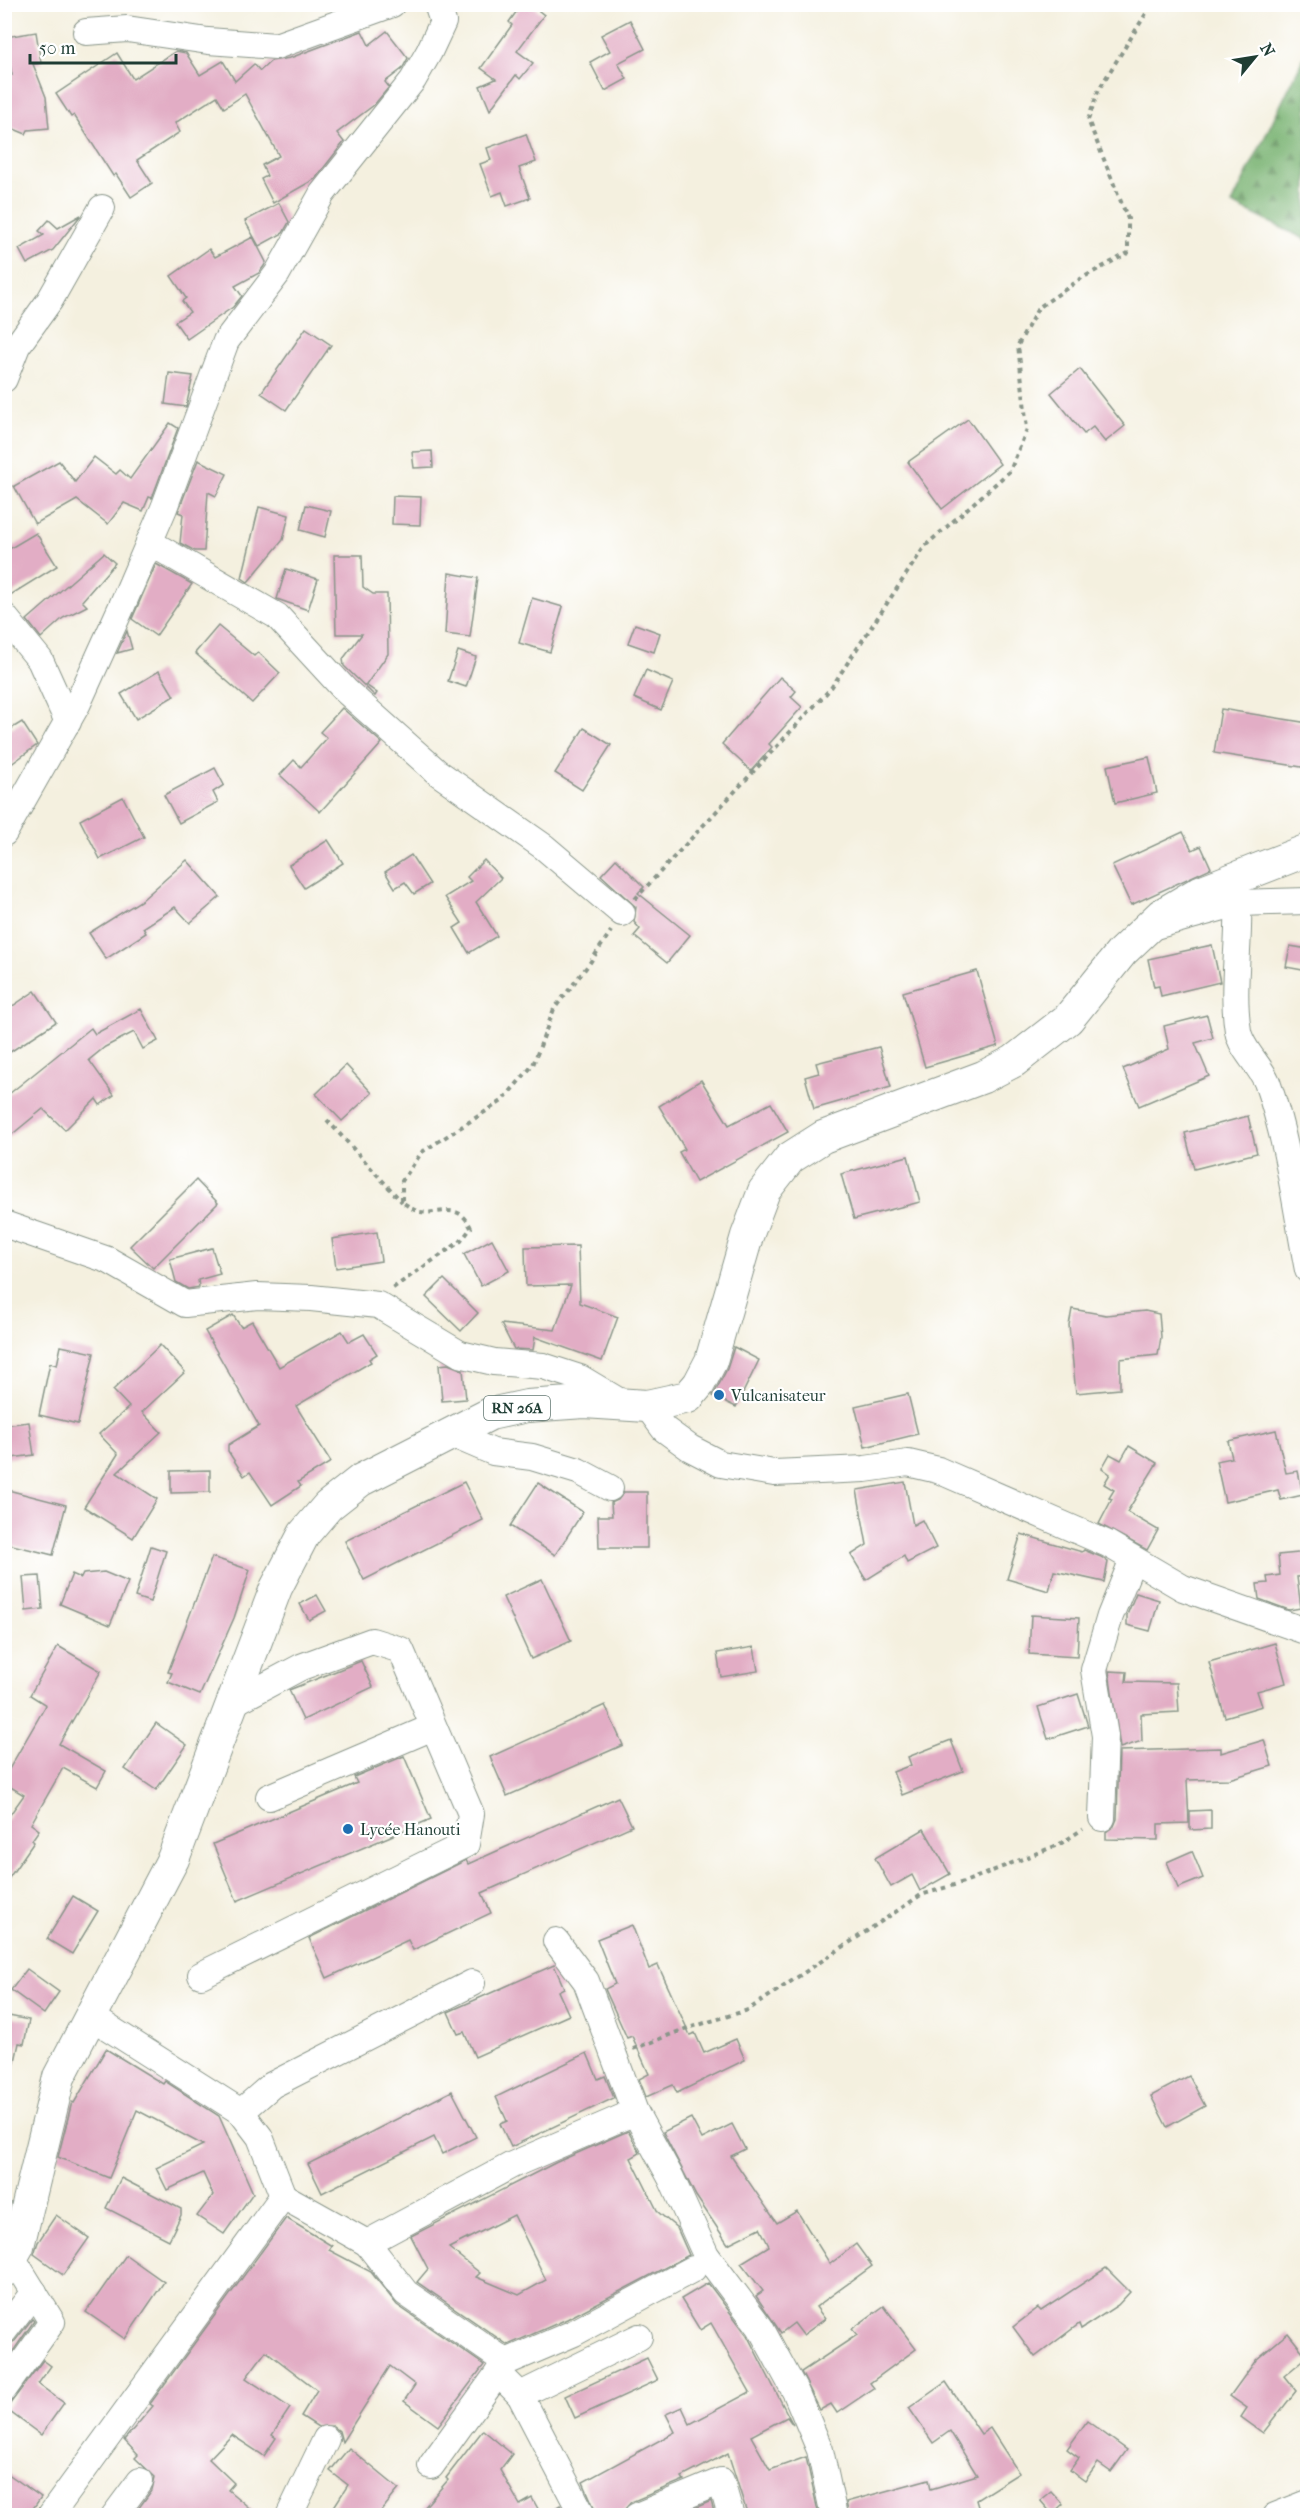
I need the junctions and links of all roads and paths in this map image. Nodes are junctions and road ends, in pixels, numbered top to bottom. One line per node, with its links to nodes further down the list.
1 (392, 4): 4 (street)
2 (437, 4): 7 (street)
3 (1152, 4): 14 (path)
4 (86, 32)
5 (102, 208): 6 (street)
6 (4, 379)
7 (149, 542): 9 (street); 14 (street)
8 (4, 616): 9 (street)
9 (68, 722): 10 (street)
10 (4, 833)
11 (1308, 850): 15 (main road, RN 26A)
12 (1308, 901): 13 (street)
13 (1238, 903): 15 (street); 19 (street)
14 (622, 913): 17 (path)
15 (1146, 928): 21 (main road, RN 26A)
16 (327, 1120): 17 (path)
17 (402, 1202): 20 (path)
18 (4, 1224): 20 (street)
19 (1308, 1270)
20 (370, 1304): 21 (street)
21 (634, 1404): 22 (main road, RN 26A); 24 (street)
22 (451, 1434): 23 (street); 26 (main road, RN 26A)
23 (610, 1488)
24 (1132, 1559): 25 (street); 29 (street)
25 (1308, 1632)
26 (235, 1702): 27 (street); 33 (main road, RN 26A)
27 (433, 1727): 28 (street); 31 (street)
28 (269, 1797)
29 (1101, 1818): 34 (path)
30 (556, 1941): 34 (street)
31 (201, 1975)
32 (472, 1983): 35 (street)
33 (90, 2016): 35 (street); 39 (main road, RN 26A)
34 (617, 2059): 36 (street)
35 (241, 2112): 37 (street)
36 (635, 2112): 38 (street); 57 (street)
37 (283, 2196): 38 (street); 51 (street)
38 (367, 2243): 44 (street)
39 (8, 2264): 41 (street)
40 (693, 2269): 44 (street)
41 (34, 2292): 42 (street); 45 (street)
42 (4, 2331)
43 (639, 2337): 46 (street)
44 (502, 2367): 46 (street); 48 (street)
45 (4, 2389)
46 (520, 2395): 54 (street)
47 (326, 2439): 53 (street)
48 (431, 2466)
49 (140, 2481): 52 (street)
50 (1308, 2503): 58 (street)
51 (50, 2516)
52 (114, 2516)
53 (289, 2516)
54 (583, 2516)
55 (637, 2516): 56 (street)
56 (731, 2516)
57 (834, 2516)
58 (1275, 2516)

